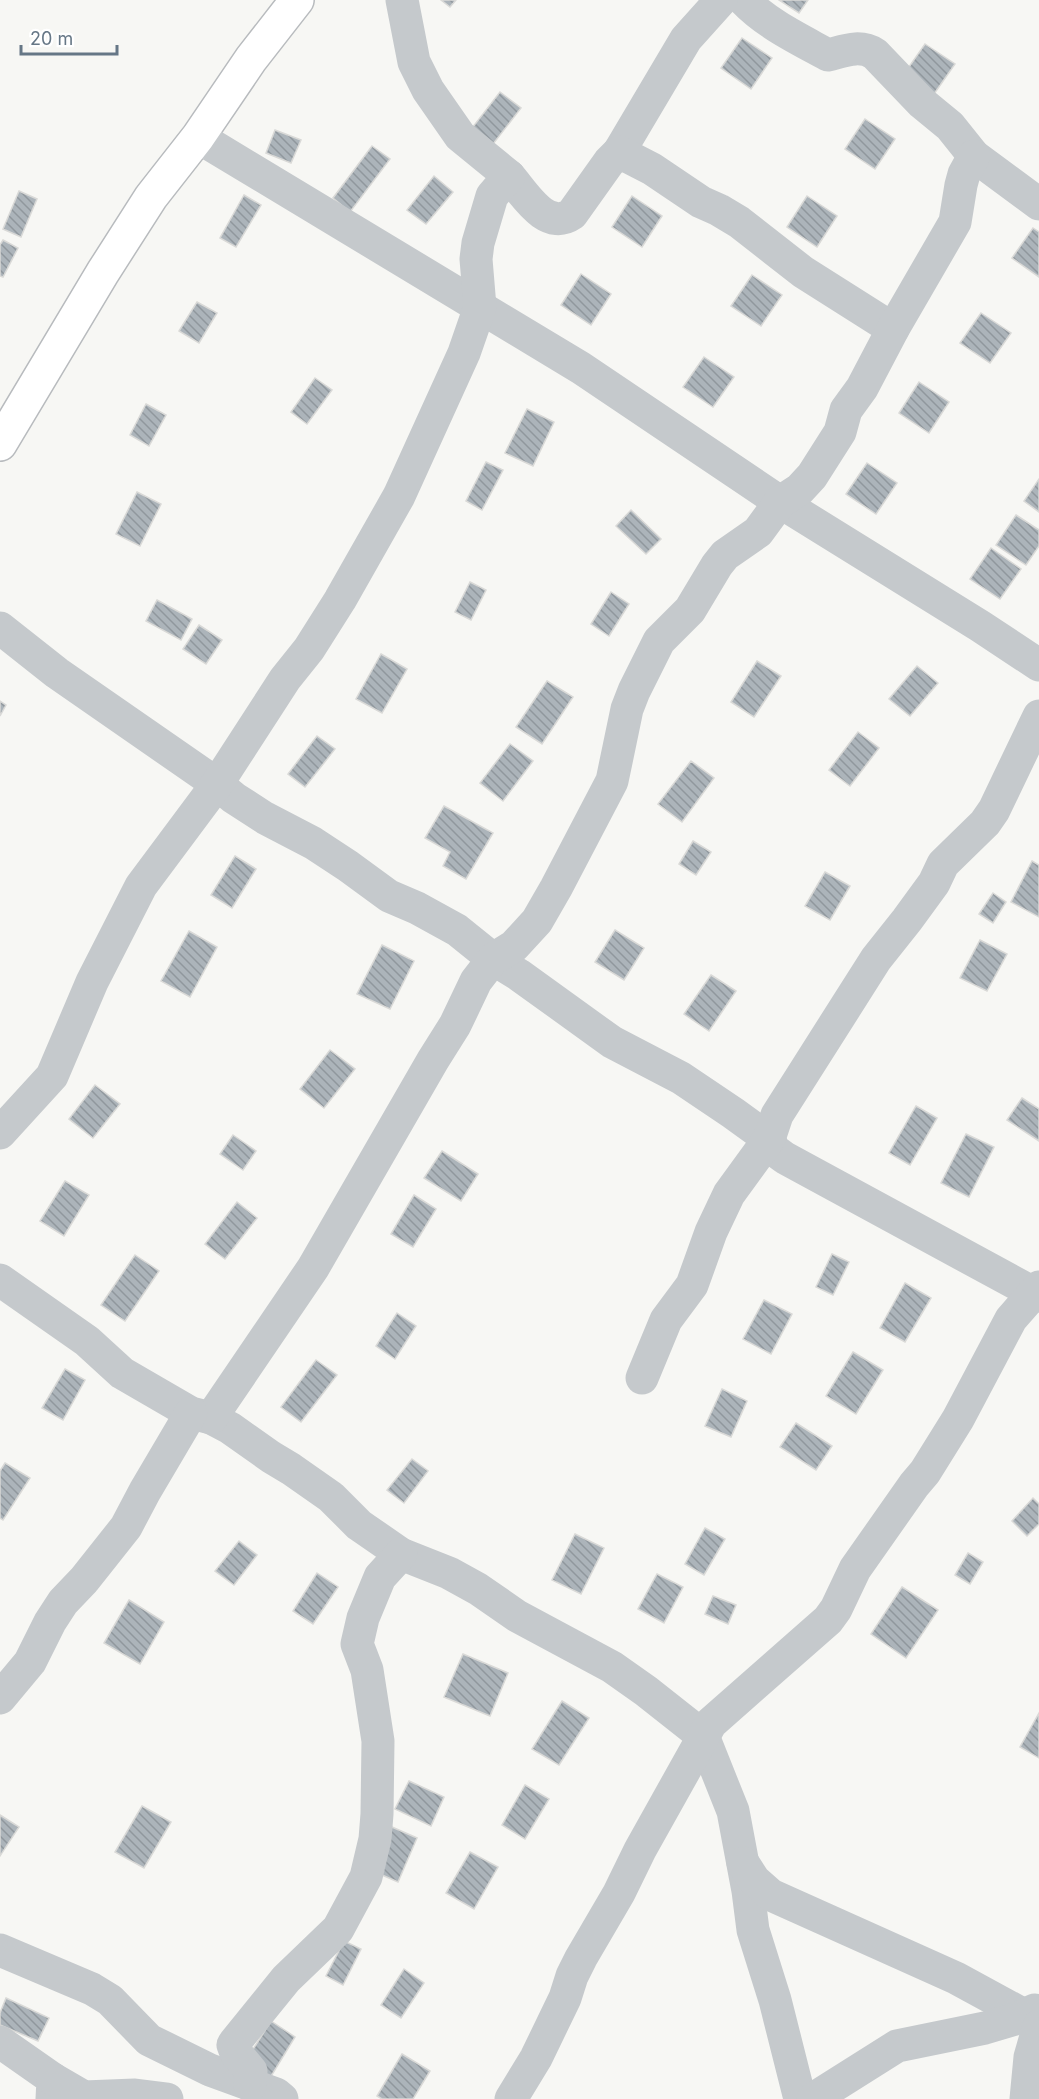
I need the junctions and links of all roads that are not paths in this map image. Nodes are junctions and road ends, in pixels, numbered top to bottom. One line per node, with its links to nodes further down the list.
1 (297, 0): 5 (highway)
2 (402, 0): 8 (street)
3 (721, 0): 6 (street)
4 (744, 0): 7 (street)
5 (198, 137): 10 (street); 12 (highway)
6 (619, 152): 8 (street); 11 (street)
7 (974, 156): 9 (street); 11 (street)
8 (509, 176): 10 (street)
9 (1039, 204)
10 (480, 307): 13 (street); 17 (street)
11 (893, 329): 13 (street)
12 (0, 444)
13 (780, 502): 15 (street); 18 (street)
14 (0, 628): 17 (street)
15 (1039, 665)
16 (1039, 716): 20 (street)
17 (218, 784): 18 (street); 19 (street)
18 (493, 959): 20 (street); 24 (street)
19 (0, 1133)
20 (769, 1139): 22 (street); 23 (street)
21 (0, 1280): 24 (street)
22 (1038, 1293): 27 (street)
23 (642, 1378)
24 (201, 1416): 25 (street); 26 (street)
25 (401, 1554): 27 (street); 33 (street)
26 (0, 1698)
27 (703, 1736): 28 (street); 35 (street)
28 (742, 1861): 30 (street); 36 (street)
29 (0, 1950): 33 (street)
30 (1035, 2017): 37 (street); 38 (street)
31 (0, 2042): 32 (street)
32 (52, 2089): 34 (street)
33 (260, 2093)
34 (167, 2099)
35 (511, 2099)
36 (800, 2099)
37 (813, 2099)
38 (1026, 2099)

